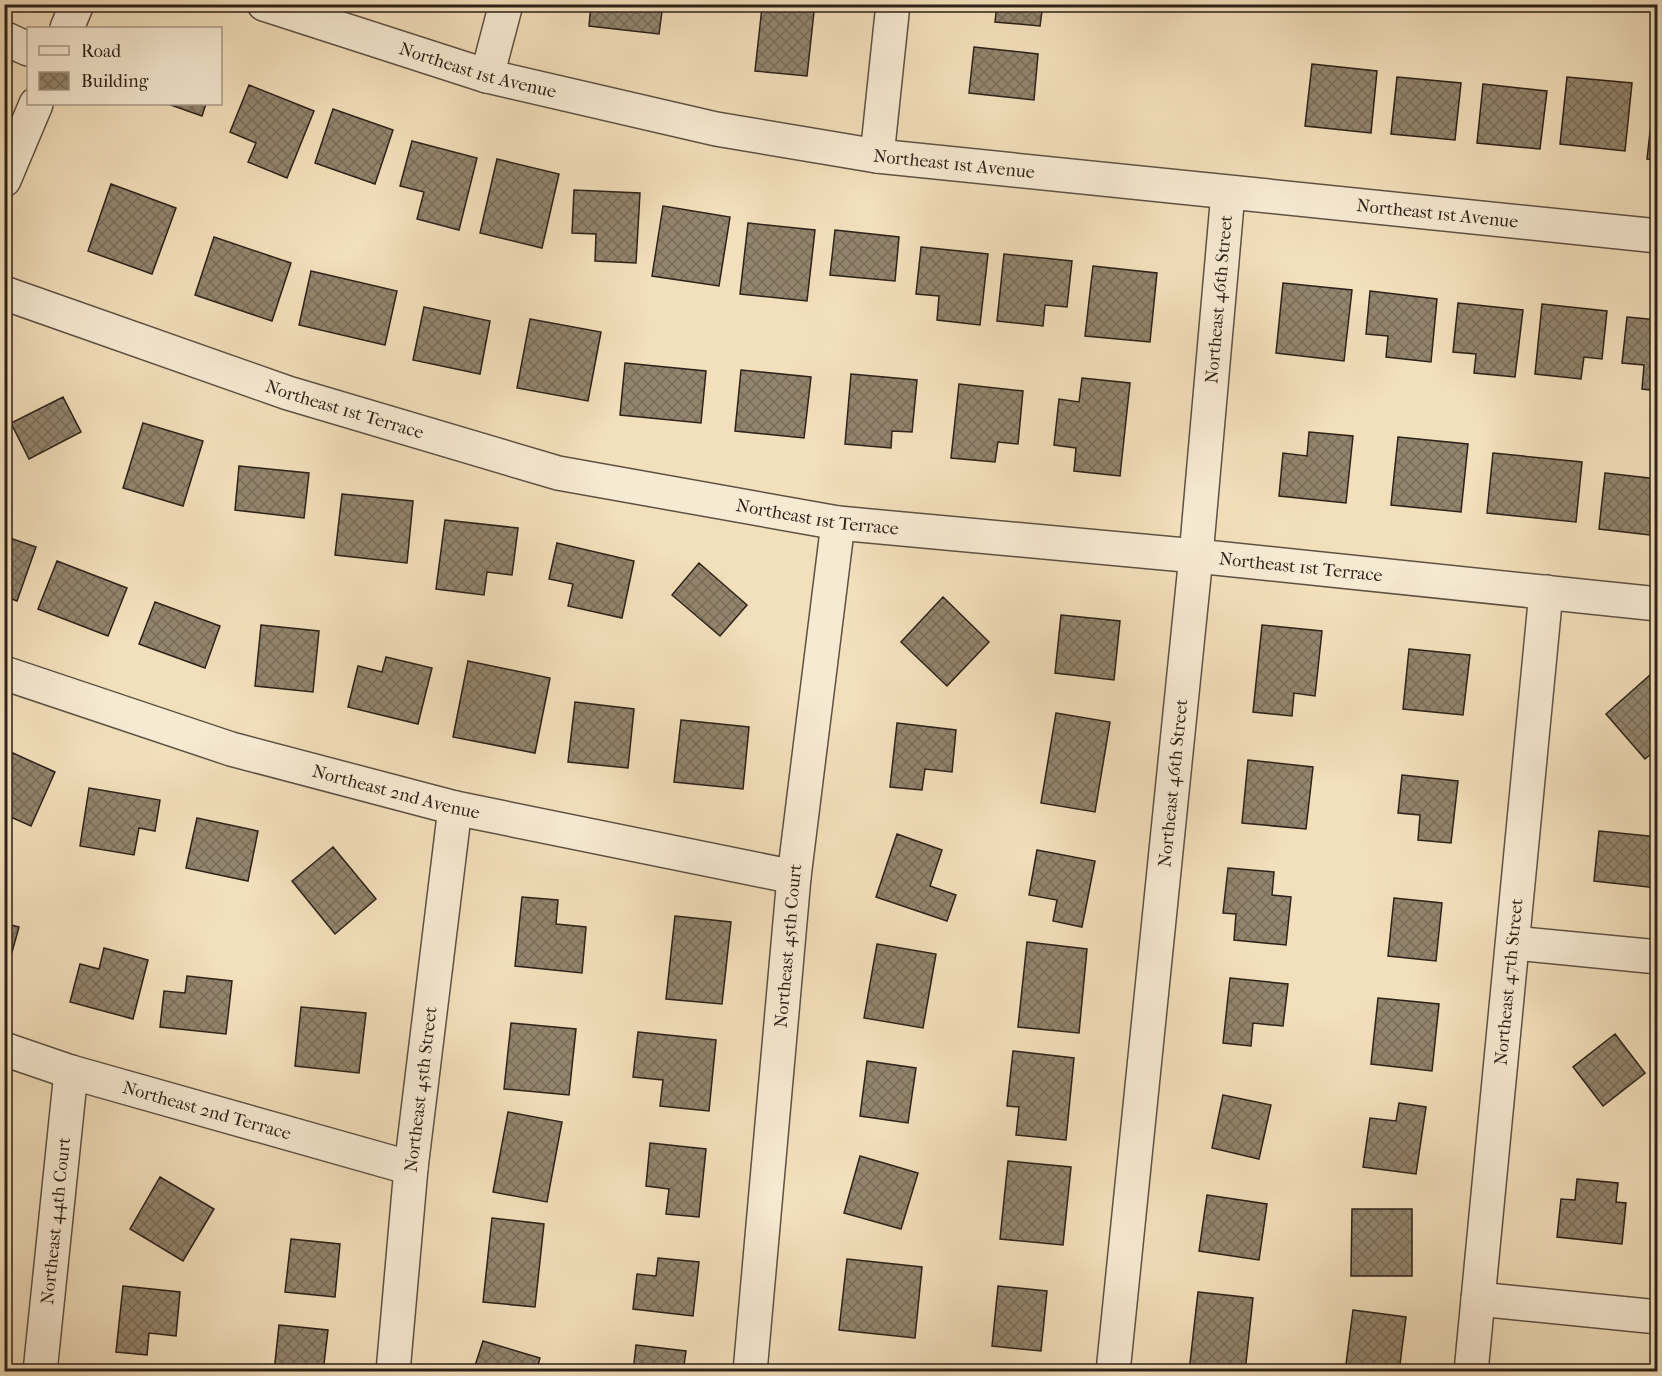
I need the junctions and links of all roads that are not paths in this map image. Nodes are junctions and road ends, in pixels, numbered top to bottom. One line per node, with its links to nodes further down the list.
1 (76, 4): 5 (street)
2 (264, 4): 8 (street, Northeast 1st Avenue)
3 (506, 4): 8 (street)
4 (893, 4): 10 (street)
5 (67, 27)
6 (4, 38): 7 (street)
7 (27, 49)
8 (487, 76): 10 (street, Northeast 1st Avenue)
9 (36, 105): 11 (street)
10 (877, 156): 12 (street, Northeast 1st Avenue)
11 (4, 180)
12 (1228, 193): 13 (street, Northeast 1st Avenue); 16 (street, Northeast 46th Street)
13 (1658, 236)
14 (4, 293): 15 (street, Northeast 1st Terrace)
15 (838, 523): 16 (street, Northeast 1st Terrace); 21 (street, Northeast 45th Court)
16 (1196, 556): 17 (street, Northeast 1st Terrace); 32 (street, Northeast 46th Street)
17 (1546, 592): 18 (street, Northeast 1st Terrace); 22 (street, Northeast 47th Street)
18 (1658, 604)
19 (4, 673): 20 (street, Northeast 2nd Avenue)
20 (455, 808): 21 (street, Northeast 2nd Avenue); 26 (street, Northeast 45th Street)
21 (794, 877): 31 (street, Northeast 45th Court)
22 (1514, 943): 23 (street); 27 (street, Northeast 47th Street)
23 (1658, 957)
24 (4, 1049): 25 (street, Northeast 2nd Terrace)
25 (71, 1072): 26 (street, Northeast 2nd Terrace); 29 (street, Northeast 44th Court)
26 (411, 1168): 30 (street, Northeast 45th Street)
27 (1478, 1299): 28 (street); 33 (street, Northeast 47th Street)
28 (1658, 1317)
29 (40, 1371)
30 (393, 1371)
31 (750, 1371)
32 (1113, 1371)
33 (1471, 1371)

